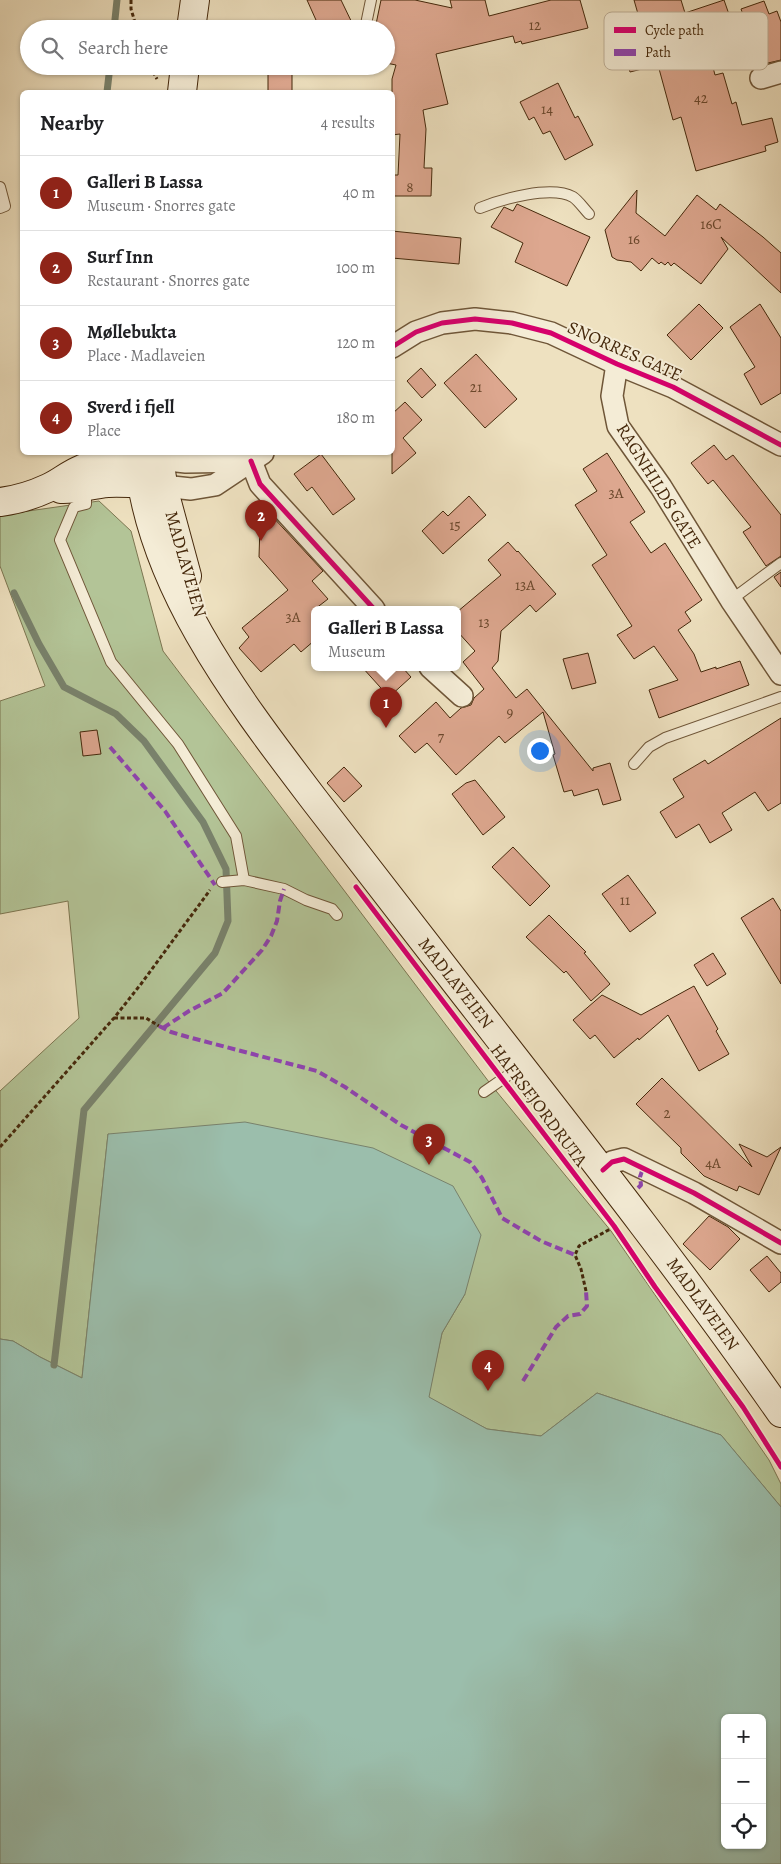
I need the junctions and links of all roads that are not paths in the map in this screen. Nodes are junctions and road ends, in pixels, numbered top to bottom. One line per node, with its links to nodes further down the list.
1 (195, 0): 3 (main road)
2 (371, 0): 4 (lane)
3 (192, 20)
4 (367, 20)
5 (781, 72): 7 (street)
6 (184, 75): 8 (main road)
7 (761, 78)
8 (182, 90)
9 (0, 187): 10 (lane)
10 (0, 208)
11 (480, 208): 12 (lane)
12 (589, 214)
13 (395, 345): 14 (street, SNORRES GATE)
14 (617, 364): 15 (street, SNORRES GATE); 21 (street, RAGNHILDS GATE)
15 (781, 445)
16 (257, 457): 17 (street); 22 (street)
17 (150, 465): 18 (main road); 31 (main road, MADLAVEIEN)
18 (84, 477): 19 (main road); 28 (lane)
19 (0, 502)
20 (781, 563): 21 (lane)
21 (731, 600): 24 (street, RAGNHILDS GATE)
22 (371, 606)
23 (434, 671): 25 (street)
24 (781, 674)
25 (462, 696)
26 (781, 697): 27 (lane)
27 (634, 764)
28 (240, 881): 29 (lane); 30 (lane)
29 (222, 882)
30 (337, 915)
31 (521, 1066): 32 (lane); 33 (main road, MADLAVEIEN)
32 (484, 1092)
33 (603, 1170): 34 (street); 35 (main road, MADLAVEIEN)
34 (781, 1242)
35 (781, 1413)

